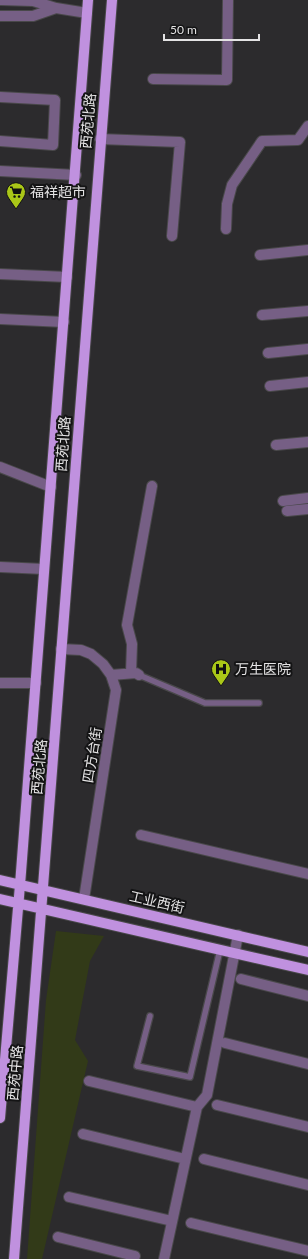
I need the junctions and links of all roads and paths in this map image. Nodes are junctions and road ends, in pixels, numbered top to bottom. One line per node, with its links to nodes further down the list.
1 (1, 0): 5 (street)
2 (88, 0): 6 (main road, 西苑北路)
3 (112, 0): 11 (main road, 西苑北路)
4 (228, 0): 8 (street)
5 (56, 8): 6 (street); 7 (street)
6 (87, 13): 14 (main road, 西苑北路)
7 (0, 16)
8 (153, 79)
9 (0, 97): 12 (street)
10 (308, 126): 15 (street)
11 (100, 139): 16 (street); 40 (main road, 西苑北路)
12 (0, 141)
13 (0, 170): 14 (street)
14 (76, 175): 20 (main road, 西苑北路)
15 (226, 229)
16 (172, 236)
17 (308, 250): 18 (street)
18 (260, 255)
19 (0, 274): 20 (street)
20 (67, 277): 24 (main road, 西苑北路)
21 (308, 311): 22 (street)
22 (262, 316)
23 (0, 319): 24 (street)
24 (64, 322): 33 (main road, 西苑北路)
25 (308, 349): 26 (street)
26 (268, 353)
27 (308, 382): 28 (street)
28 (270, 386)
29 (308, 442): 30 (street)
30 (276, 445)
31 (0, 467): 33 (street)
32 (152, 486): 41 (street)
33 (51, 487): 39 (main road, 西苑北路)
34 (308, 498): 35 (street)
35 (283, 501)
36 (308, 509): 37 (street)
37 (287, 511)
38 (0, 567): 39 (street)
39 (44, 569): 44 (main road, 西苑北路)
40 (61, 648): 42 (street, 四方台街); 50 (main road, 西苑北路)
41 (135, 674): 42 (street); 45 (lane)
42 (111, 675): 52 (street, 四方台街)
43 (0, 683): 44 (street)
44 (36, 683): 49 (main road, 西苑北路)
45 (259, 703)
46 (141, 835): 47 (street)
47 (308, 874)
48 (0, 880): 49 (main road, 工业西街)
49 (20, 885): 50 (main road, 工业西街); 53 (main road, 西苑中路)
50 (43, 890): 52 (main road, 工业西街); 54 (main road, 西苑中路)
51 (0, 899): 53 (main road)
52 (84, 899): 55 (main road, 工业西街)
53 (18, 903): 54 (main road); 65 (main road, 西苑中路)
54 (42, 909): 56 (main road); 81 (main road, 西苑中路)
55 (238, 935): 57 (main road, 工业西街); 58 (street)
56 (220, 950): 58 (main road); 62 (lane)
57 (308, 952)
58 (235, 953): 59 (main road); 69 (street)
59 (308, 970)
60 (241, 979): 61 (street)
61 (308, 996)
62 (150, 1016)
63 (225, 1043): 64 (street)
64 (308, 1064)
65 (2, 1067): 67 (main road, 西苑中路)
66 (89, 1081): 69 (street)
67 (1, 1101): 70 (main road, 西苑中路)
68 (217, 1105): 71 (street)
69 (197, 1107): 74 (street)
70 (0, 1118)
71 (308, 1127)
72 (83, 1134): 74 (street)
73 (204, 1159): 75 (street)
74 (185, 1160): 77 (street)
75 (308, 1185)
76 (69, 1197): 77 (street)
77 (172, 1221): 83 (street)
78 (191, 1223): 80 (street)
79 (58, 1237): 82 (street)
80 (308, 1251)
81 (14, 1259)
82 (134, 1259)
83 (164, 1259)

